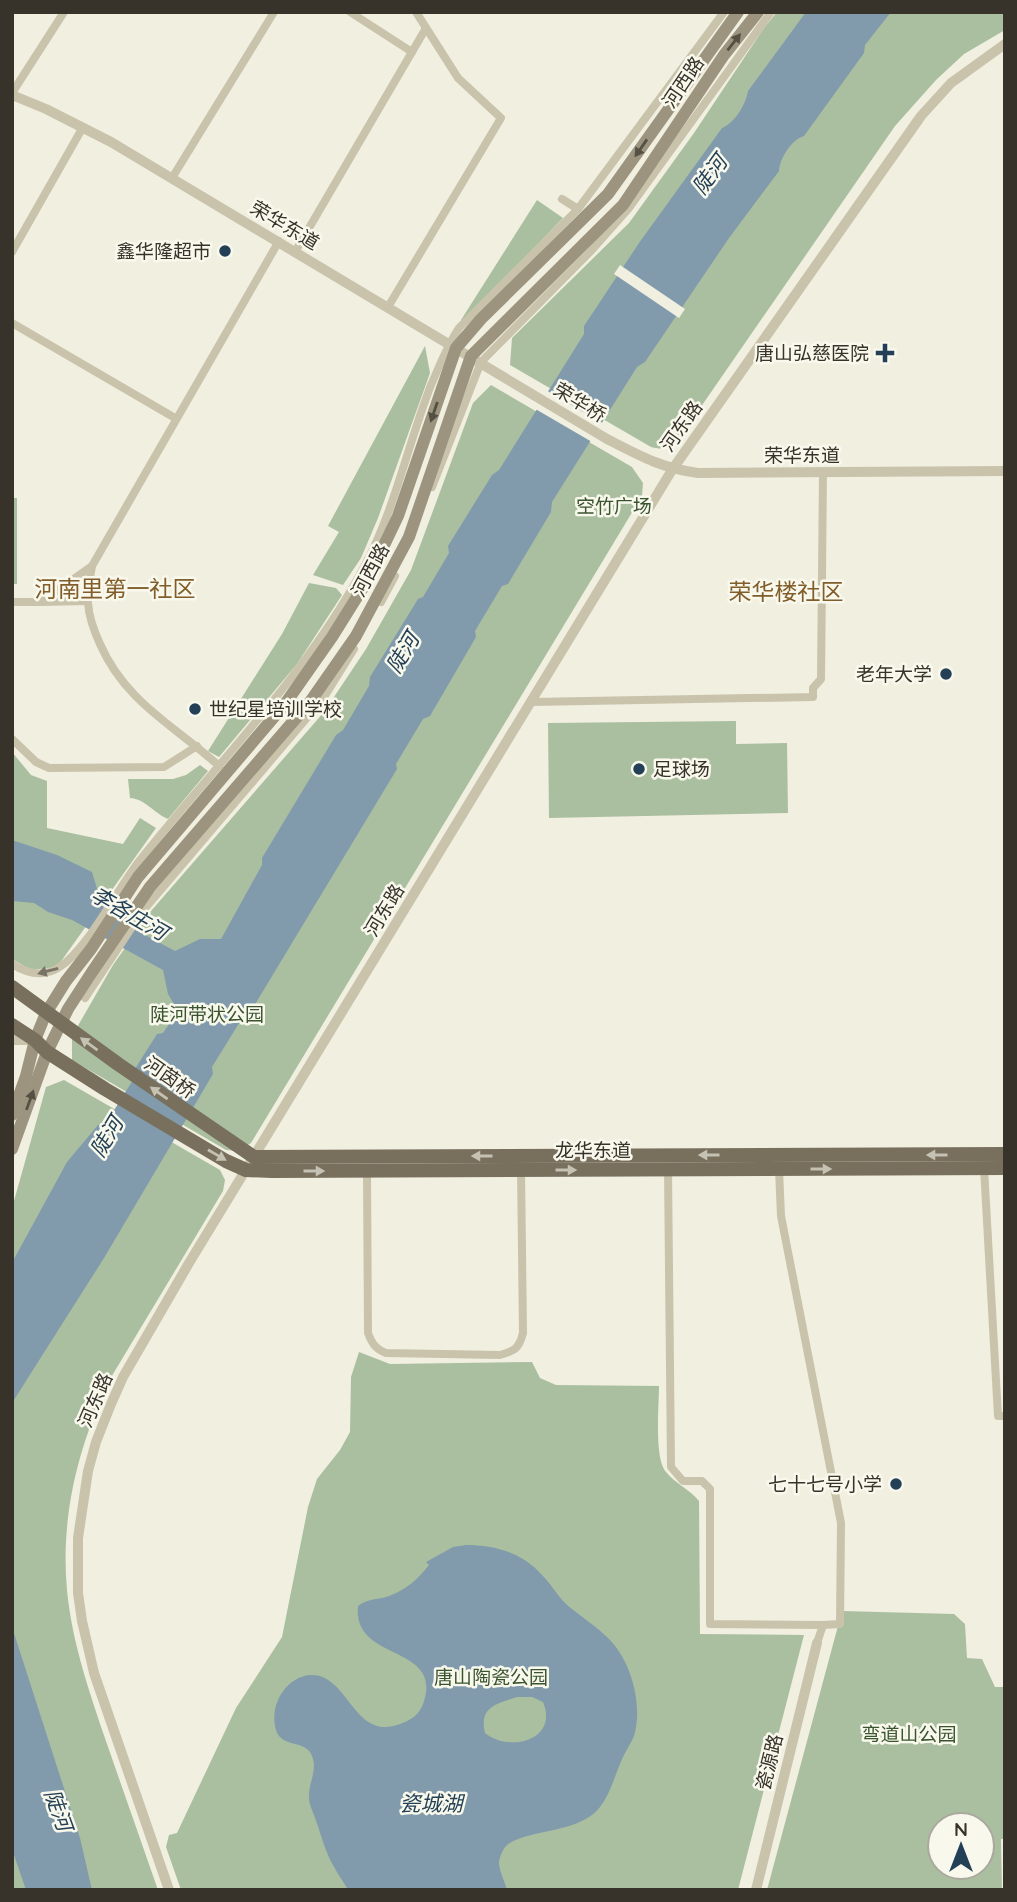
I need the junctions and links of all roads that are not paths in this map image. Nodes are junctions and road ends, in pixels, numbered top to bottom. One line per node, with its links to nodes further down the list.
1 (64, 12): 12 (street)
2 (274, 12): 14 (street)
3 (350, 12): 11 (street)
4 (416, 12): 9 (street)
5 (724, 12): 18 (street)
6 (738, 12): 15 (main road, 河西路, one-way to 15)
7 (758, 12): 17 (main road, 河西路, one-way to 7)
8 (771, 12): 25 (street)
9 (426, 28): 11 (street); 22 (street)
10 (1005, 44): 29 (street, 河东路)
11 (412, 52): 20 (street)
12 (12, 94): 13 (street, 荣华东道)
13 (83, 127): 14 (street, 荣华东道); 21 (street)
14 (172, 178): 19 (street, 荣华东道)
15 (608, 194): 17 (main road); 24 (main road, 河西路)
16 (562, 200): 18 (street)
17 (623, 205): 25 (main road, 河西路)
18 (578, 209): 24 (street)
19 (279, 242): 20 (street, 荣华东道); 27 (street)
20 (295, 251): 22 (street, 荣华东道)
21 (12, 252)
22 (388, 307): 24 (street, 荣华东道)
23 (12, 323): 27 (street)
24 (452, 346): 25 (street, 荣华东道); 39 (street); 40 (main road, 河西路, one-way to 40)
25 (476, 359): 26 (street, 荣华东道); 42 (main road, 河西路)
26 (534, 395): 28 (street, 荣华桥)
27 (175, 418): 32 (street)
28 (607, 439): 29 (street, 荣华东道)
29 (672, 470): 31 (street, 荣华东道); 36 (street, 河东路)
30 (1005, 471): 31 (street, 荣华东道)
31 (823, 472): 36 (street)
32 (92, 566): 33 (street); 35 (street)
33 (87, 601): 35 (street); 38 (street)
34 (12, 602): 35 (street)
35 (41, 602)
36 (532, 702): 55 (street, 河东路)
37 (12, 739): 38 (street)
38 (197, 746): 39 (street)
39 (219, 766): 40 (street)
40 (119, 897): 41 (main road, 河西路)
41 (85, 949): 43 (street, one-way to 43); 46 (main road, 河西路)
42 (108, 956): 45 (street); 47 (main road, 河西路)
43 (12, 964)
44 (12, 987): 46 (main road)
45 (85, 998)
46 (46, 1013): 47 (main road); 50 (main road, 河西路)
47 (61, 1023): 51 (main road, 河西路); 55 (main road, 河茵桥, one-way to 47)
48 (12, 1025): 50 (main road)
49 (12, 1040): 50 (street)
50 (35, 1040): 51 (main road); 52 (main road, 河西路)
51 (47, 1052): 53 (main road, 河西路, one-way to 51); 60 (main road, 龙华东道, one-way to 60)
52 (12, 1115)
53 (12, 1149)
54 (1005, 1154): 55 (main road, 龙华东道, one-way to 55)
55 (254, 1157): 60 (street, 河东路)
56 (984, 1168): 57 (main road, 龙华东道); 59 (main road, 龙华东道, one-way to 56); 63 (street)
57 (1005, 1168)
58 (668, 1169): 59 (main road, 龙华东道); 61 (main road, 龙华东道, one-way to 58); 64 (street)
59 (779, 1169): 64 (street)
60 (246, 1170): 62 (main road, 龙华东道, one-way to 62); 66 (street, 河东路)
61 (521, 1170): 62 (main road, 龙华东道); 62 (street)
62 (367, 1171)
63 (1005, 1416)
64 (822, 1625): 65 (street)
65 (817, 1643): 67 (street, 瓷源路)
66 (169, 1890)
67 (756, 1890)

